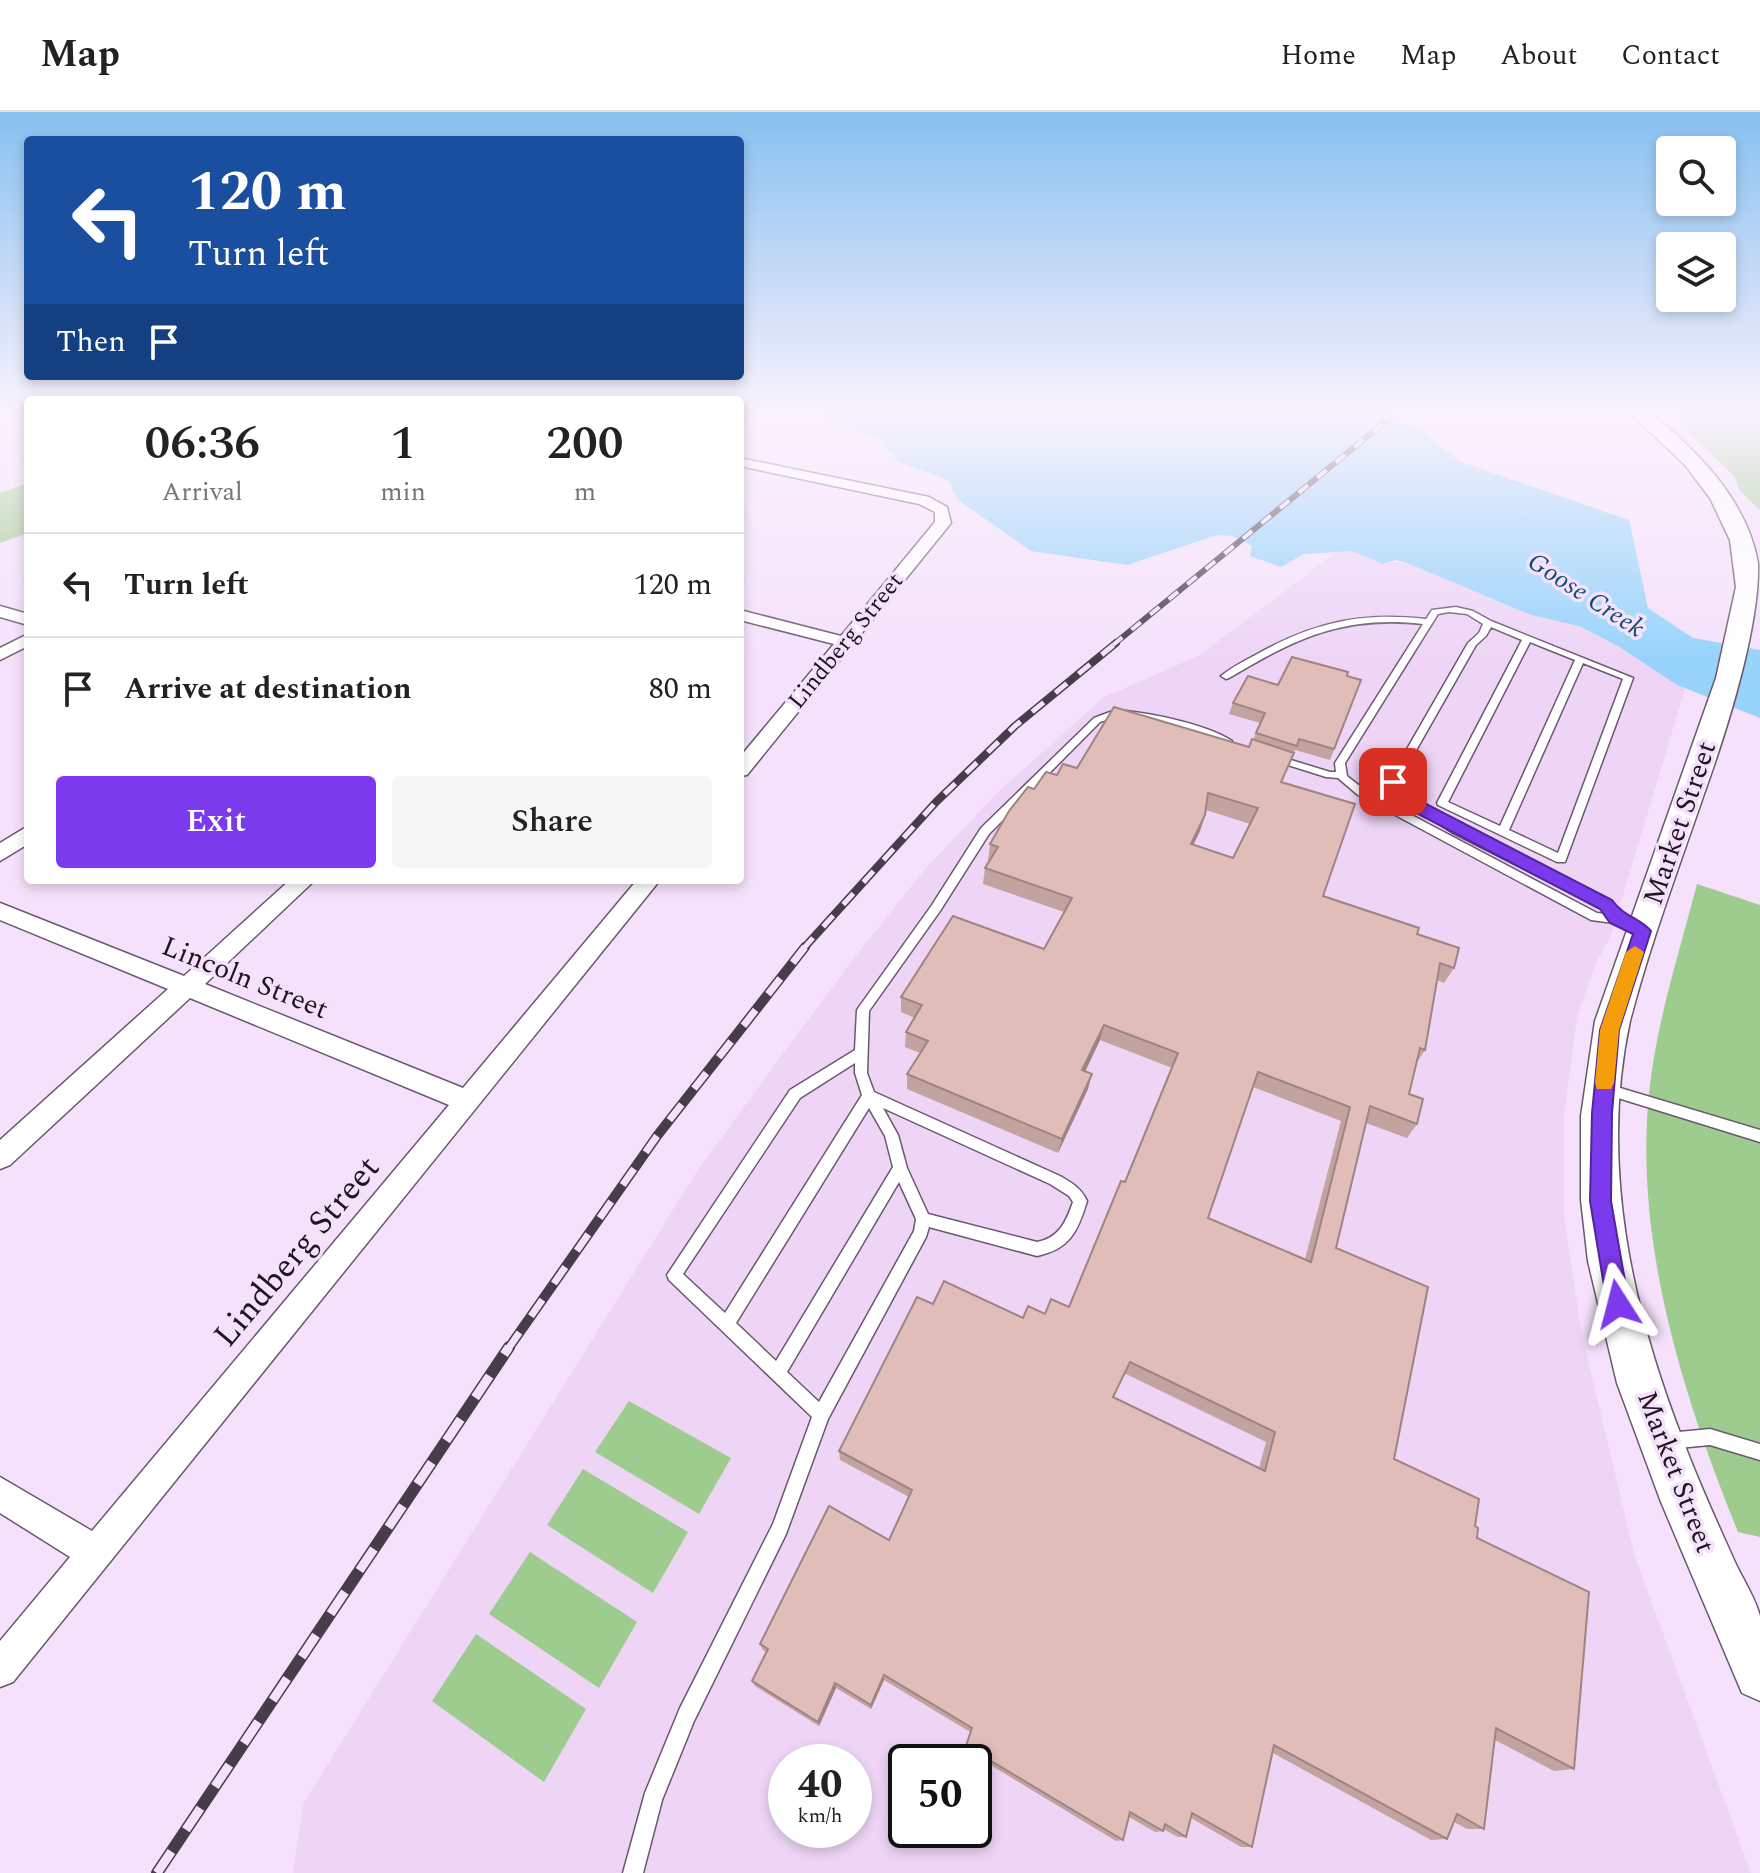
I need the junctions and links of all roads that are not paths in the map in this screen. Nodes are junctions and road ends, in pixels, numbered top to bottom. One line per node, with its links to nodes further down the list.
1 (901, 495): 10 (street, Lindberg Street)
2 (1718, 495): 26 (main road, Market Street)
3 (0, 611): 5 (street)
4 (744, 616): 10 (street)
5 (24, 619)
6 (1426, 622): 7 (lane); 13 (lane); 17 (lane)
7 (1488, 623): 8 (lane); 19 (lane)
8 (1527, 639): 12 (lane); 18 (lane)
9 (24, 641): 11 (street)
10 (845, 642): 16 (street, Lindberg Street)
11 (0, 655)
12 (1580, 659): 20 (lane); 20 (lane)
13 (1226, 676)
14 (1242, 746): 28 (lane)
15 (1264, 754): 17 (lane)
16 (744, 765)
17 (1341, 775): 26 (lane)
18 (1442, 803): 19 (lane); 20 (lane)
19 (1424, 810): 26 (lane)
20 (1503, 831)
21 (24, 836): 22 (street)
22 (0, 854)
23 (300, 884): 27 (street)
24 (646, 884): 31 (street, Lindberg Street)
25 (0, 911): 27 (street, Lincoln Street)
26 (1629, 925): 29 (main road, Market Street)
27 (187, 987): 31 (street, Lincoln Street); 33 (street)
28 (861, 1053): 30 (lane); 36 (lane)
29 (1604, 1088): 32 (lane); 39 (main road, Market Street)
30 (869, 1096): 34 (lane); 35 (lane); 36 (lane)
31 (468, 1101): 42 (street, Lindberg Street)
32 (1760, 1136)
33 (0, 1157)
34 (900, 1168): 35 (lane); 37 (lane)
35 (923, 1219): 38 (lane)
36 (726, 1325): 37 (lane)
37 (777, 1374): 38 (lane)
38 (821, 1415): 45 (lane)
39 (1661, 1441): 40 (lane); 44 (main road, Market Street)
40 (1760, 1452)
41 (0, 1494): 42 (street)
42 (95, 1553): 43 (street, Lindberg Street)
43 (0, 1669)
44 (1760, 1675)
45 (633, 1873)

